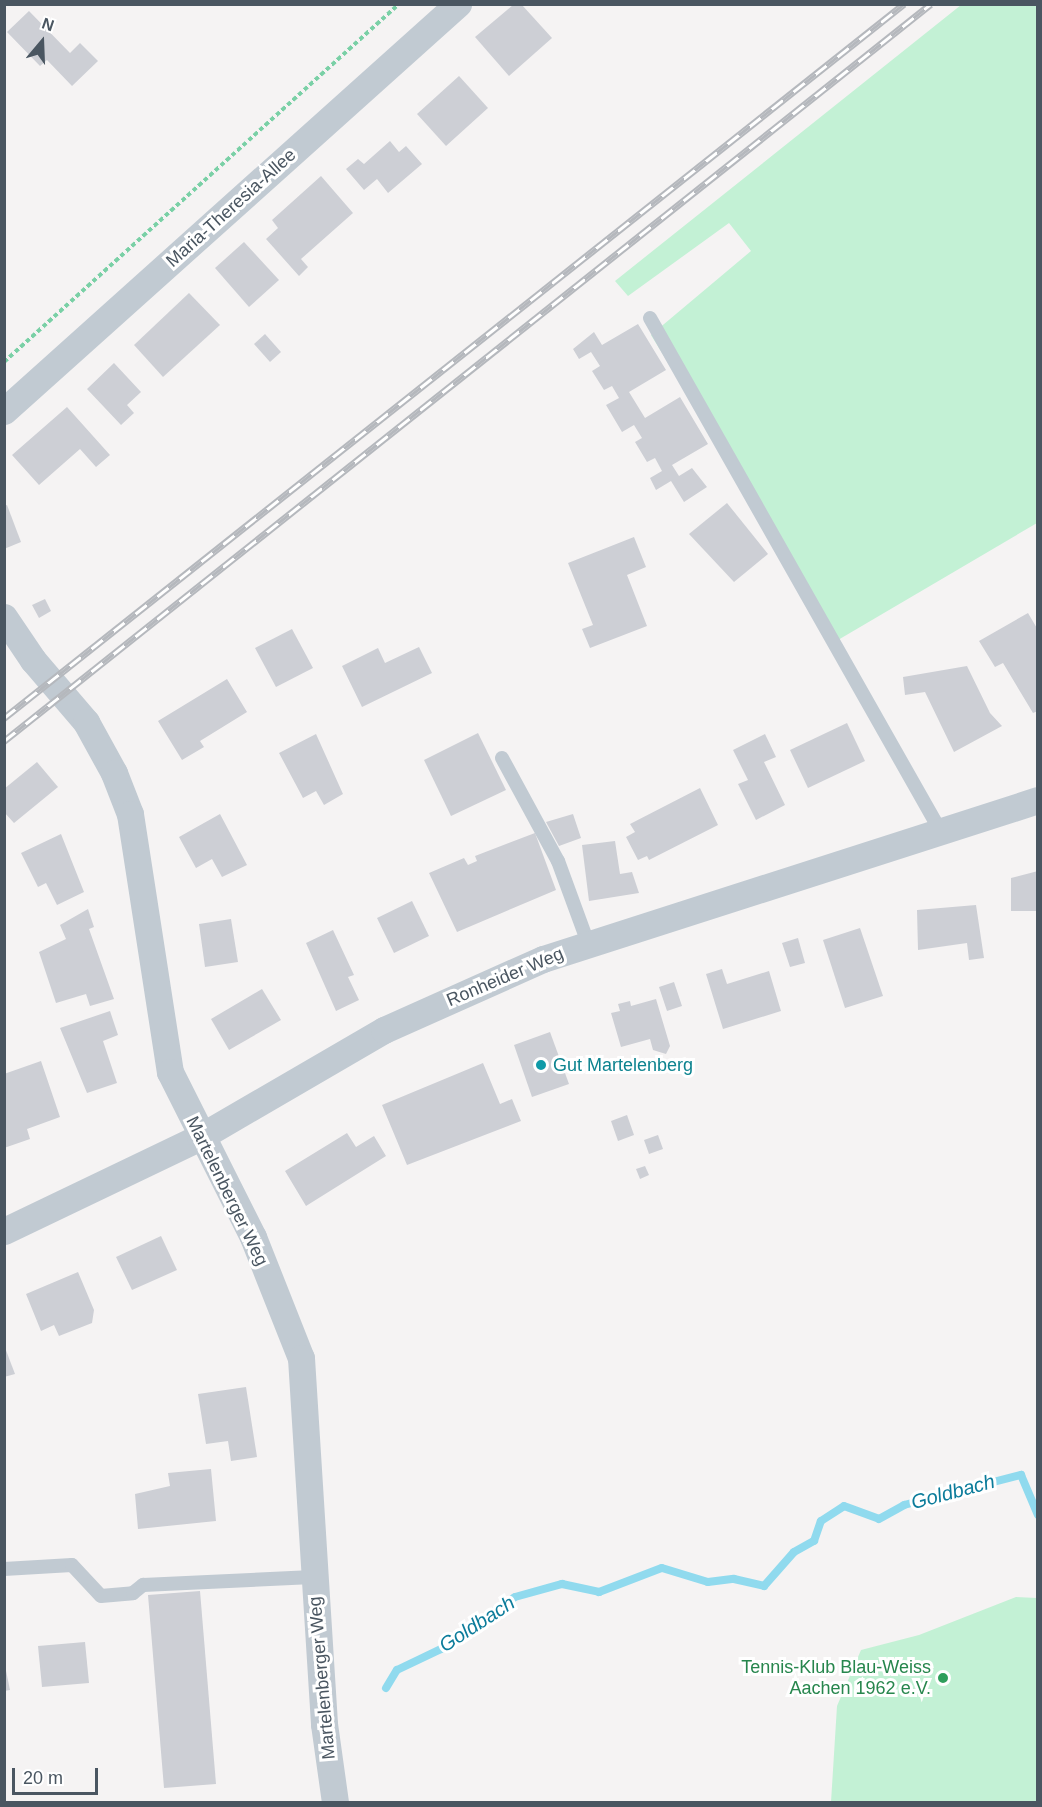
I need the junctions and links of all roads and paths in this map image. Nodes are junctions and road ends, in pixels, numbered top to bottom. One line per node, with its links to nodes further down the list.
1 (399, 4): 4 (path)
2 (458, 4): 5 (street, Maria-Theresia-Allee)
3 (650, 318): 9 (lane)
4 (4, 362)
5 (4, 411)
6 (4, 616): 11 (street, Martelenberger Weg)
7 (502, 758): 10 (lane)
8 (1038, 801): 9 (street, Ronheider Weg)
9 (941, 832): 10 (street, Ronheider Weg)
10 (588, 943): 11 (street, Ronheider Weg)
11 (200, 1137): 12 (street, Ronheider Weg); 14 (street, Martelenberger Weg)
12 (4, 1231)
13 (4, 1569): 14 (lane)
14 (313, 1577): 15 (street, Martelenberger Weg)
15 (335, 1803)

